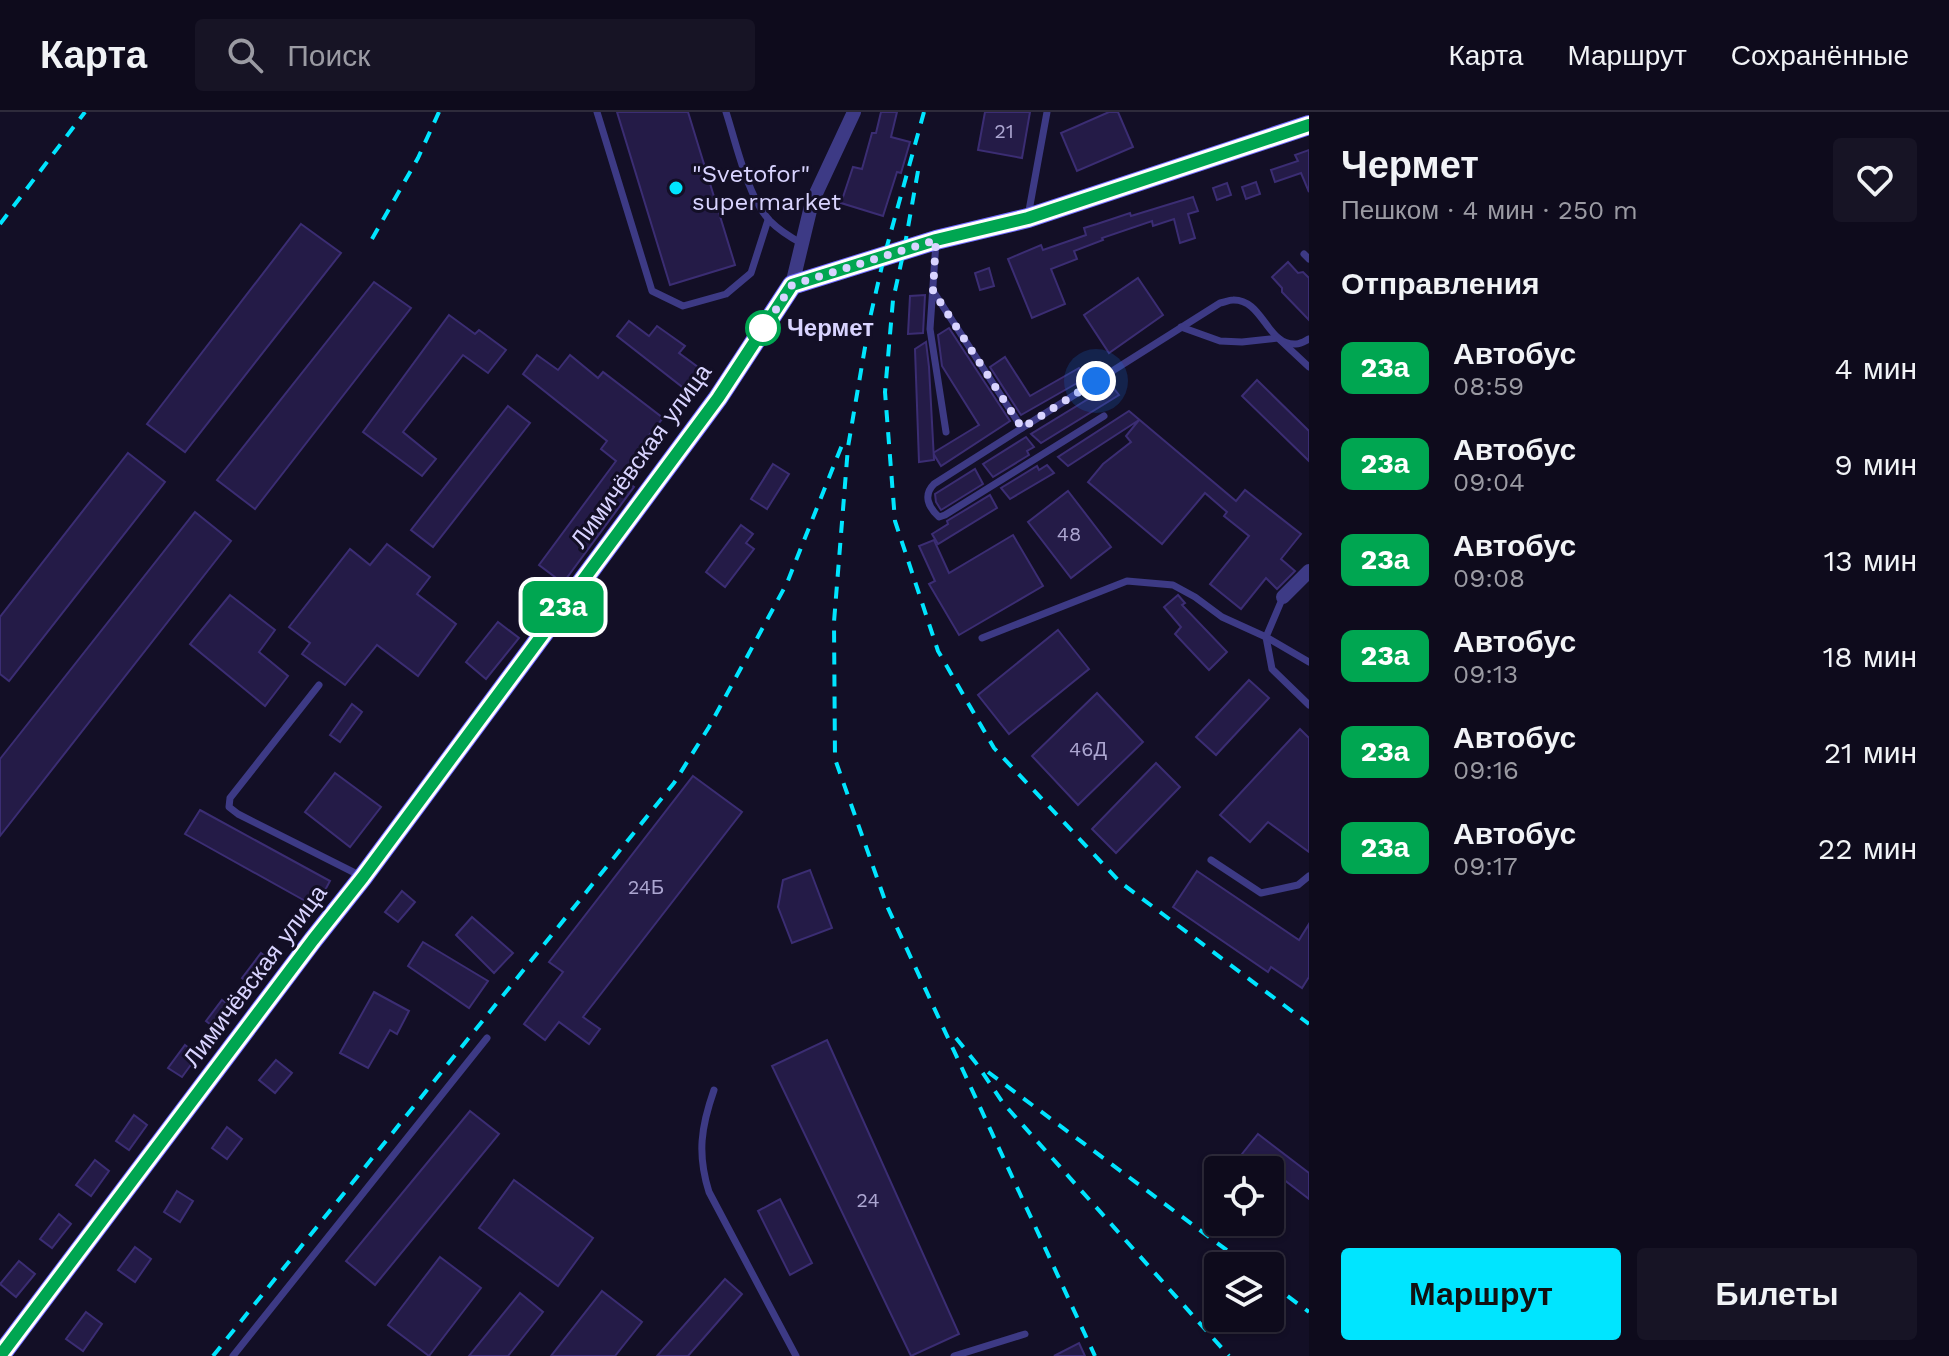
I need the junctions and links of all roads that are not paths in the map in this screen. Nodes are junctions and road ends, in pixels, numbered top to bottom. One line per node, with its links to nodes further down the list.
1 (597, 112): 7 (lane)
2 (726, 112): 7 (lane)
3 (854, 112): 9 (street)
4 (1047, 112): 6 (lane)
5 (1309, 125): 6 (main road)
6 (1028, 218): 8 (main road)
7 (768, 220): 9 (lane)
8 (936, 240): 10 (main road); 11 (lane)
9 (803, 244): 10 (street)
10 (792, 285): 28 (main road, Лимичёвская улица)
11 (933, 291): 17 (lane); 18 (lane)
12 (1181, 327): 13 (lane); 13 (lane); 17 (lane)
13 (1278, 338): 14 (lane); 15 (lane)
14 (1309, 339)
15 (1309, 367)
16 (1104, 416): 17 (lane)
17 (1022, 428)
18 (946, 432)
19 (1309, 571): 20 (street)
20 (1283, 597): 21 (lane)
21 (1266, 637): 22 (lane); 23 (lane); 25 (lane)
22 (982, 638)
23 (1309, 662)
24 (319, 685): 28 (lane)
25 (1309, 705)
26 (1211, 860): 27 (lane)
27 (1309, 876)
28 (363, 877): 32 (main road, Лимичёвская улица)
29 (487, 1038): 33 (lane)
30 (714, 1090): 34 (lane)
31 (1025, 1334): 35 (lane)
32 (0, 1356)
33 (233, 1356)
34 (796, 1356)
35 (954, 1356)

